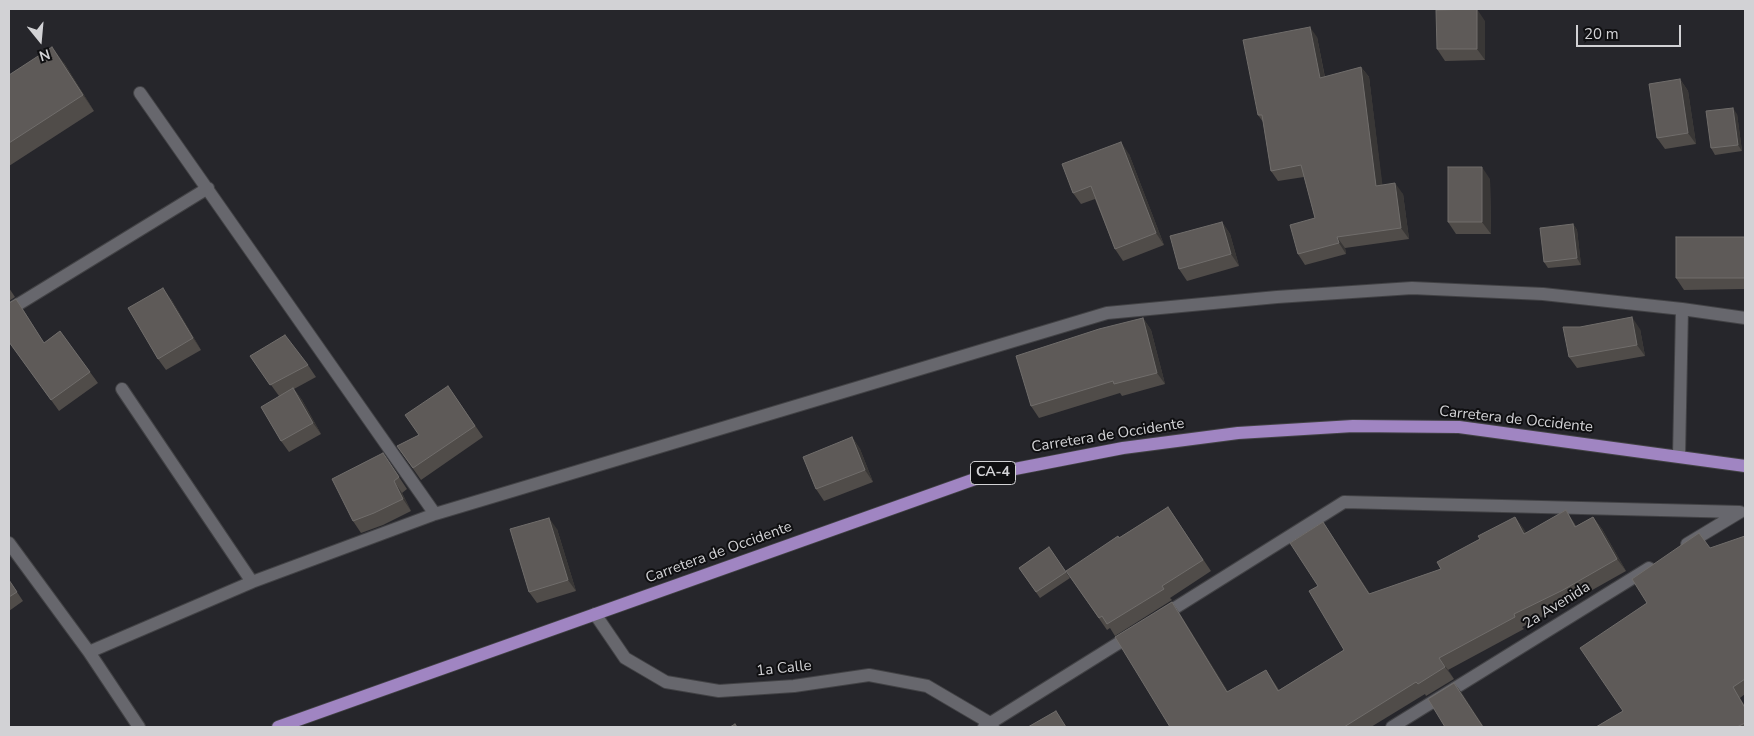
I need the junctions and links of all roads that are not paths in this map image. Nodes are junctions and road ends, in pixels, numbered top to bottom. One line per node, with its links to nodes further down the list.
1 (140, 93): 2 (street)
2 (208, 188): 4 (street); 9 (street)
3 (1682, 309): 5 (street); 7 (street); 9 (street)
4 (9, 310)
5 (1745, 318)
6 (122, 389): 13 (street)
7 (1679, 456): 8 (main road, Carretera de Occidente / CA-4); 14 (main road, Carretera de Occidente / CA-4)
8 (1745, 466)
9 (435, 514): 13 (street)
10 (9, 543): 15 (street)
11 (1680, 548): 16 (street)
12 (1663, 559): 19 (street, 2a Avenida)
13 (252, 582): 15 (street)
14 (595, 614): 16 (street, 1a Calle); 18 (main road, Carretera de Occidente / CA-4)
15 (89, 652): 17 (street)
16 (989, 726)
17 (139, 727)
18 (278, 727)
19 (1392, 727)

